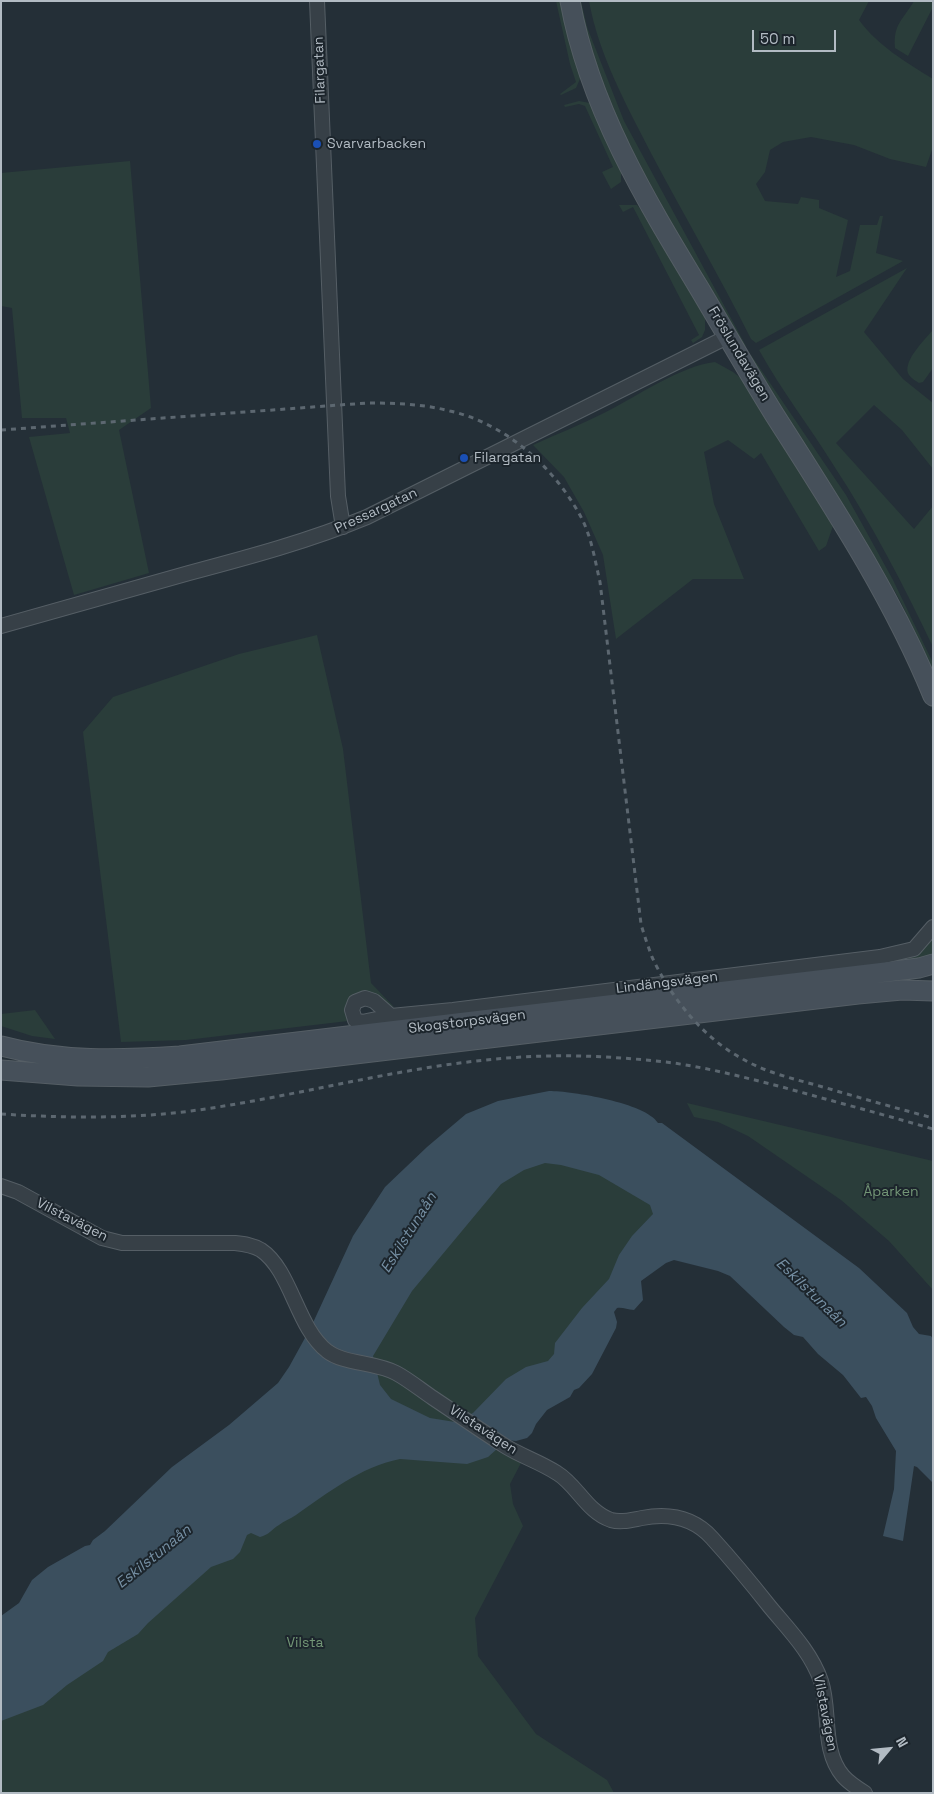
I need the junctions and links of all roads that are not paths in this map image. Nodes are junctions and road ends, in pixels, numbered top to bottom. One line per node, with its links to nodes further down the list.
1 (317, 1): 4 (street, Filargatan)
2 (570, 1): 3 (main road, Fröslundavägen)
3 (727, 336): 4 (street, Pressargatan); 6 (main road, Fröslundavägen)
4 (343, 527): 5 (street, Pressargatan)
5 (1, 626)
6 (933, 696)
7 (933, 927): 10 (street, Lindängsvägen)
8 (933, 964): 11 (main road, Skogstorpsvägen)
9 (933, 991): 12 (main road, Skogstorpsvägen)
10 (390, 1016)
11 (1, 1046)
12 (1, 1070)
13 (1, 1186): 14 (street, Vilstavägen)
14 (851, 1787): 15 (street, Vilstavägen)
15 (864, 1793)

